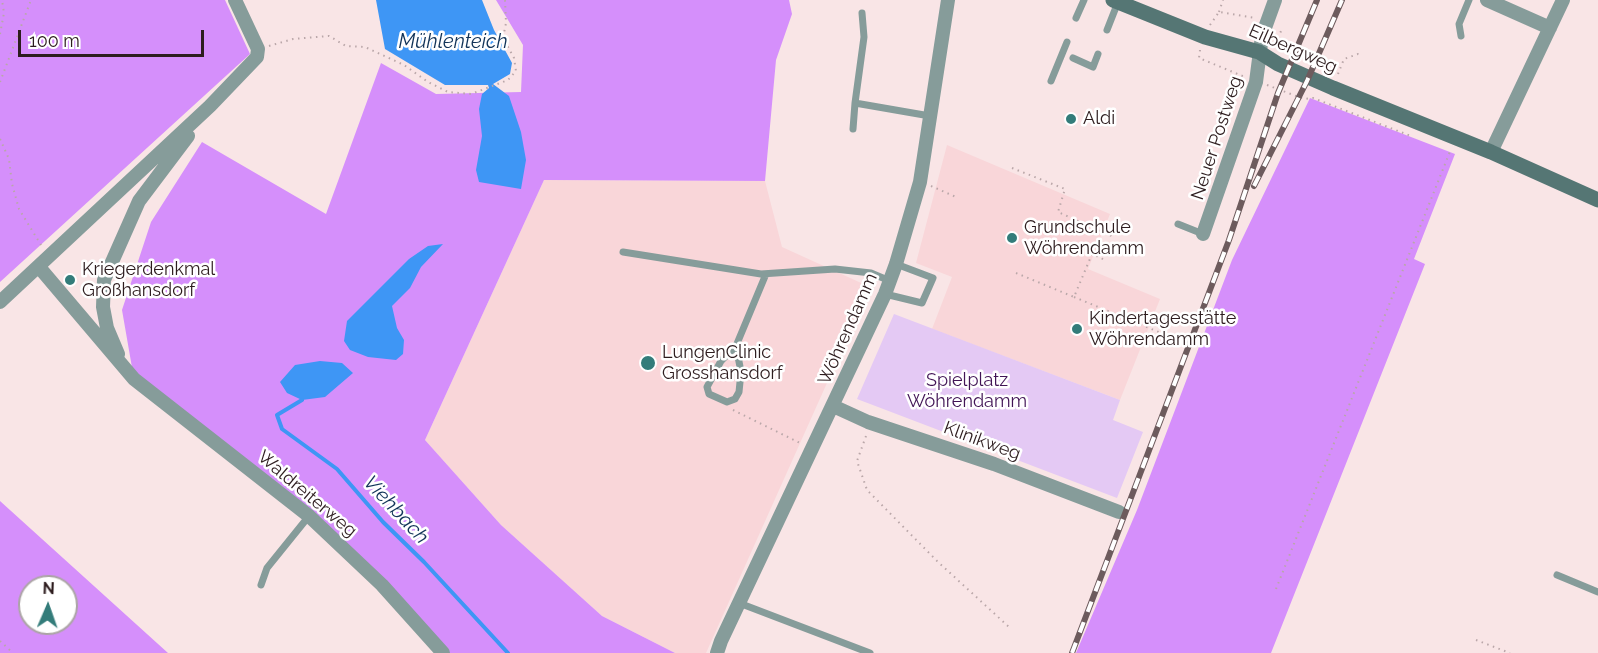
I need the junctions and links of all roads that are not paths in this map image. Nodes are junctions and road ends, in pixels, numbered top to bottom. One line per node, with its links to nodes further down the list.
1 (235, 0): 20 (street, Waldreiterweg)
2 (948, 0): 21 (street, Wöhrendamm)
3 (1084, 0): 10 (lane)
4 (1275, 0): 15 (street, Neuer Postweg)
5 (1468, 0): 13 (lane)
6 (1487, 0): 11 (street)
7 (1563, 0): 11 (street)
8 (1115, 1): 12 (lane); 15 (main road, Eilbergweg)
9 (862, 13): 19 (lane)
10 (1077, 18)
11 (1550, 28): 23 (street)
12 (1107, 30)
13 (1461, 36)
14 (1067, 42): 18 (lane)
15 (1259, 52): 23 (main road, Eilbergweg); 26 (street, Neuer Postweg)
16 (1098, 54): 17 (lane)
17 (1073, 58)
18 (1051, 81)
19 (855, 103): 21 (lane); 22 (lane)
20 (210, 106): 29 (street, Waldreiterweg); 34 (street, Waldreiterweg)
21 (930, 116): 28 (street, Wöhrendamm)
22 (853, 129)
23 (1491, 153): 24 (main road, Eilbergweg)
24 (1598, 200)
25 (1178, 224): 26 (lane)
26 (1203, 234)
27 (622, 252): 30 (lane)
28 (896, 264): 31 (street, Wöhrendamm); 31 (lane)
29 (39, 267): 32 (street); 34 (street, Waldreiterweg)
30 (766, 274): 31 (lane); 33 (lane)
31 (887, 287): 35 (street, Wöhrendamm)
32 (0, 302)
33 (735, 346): 33 (lane)
34 (134, 379): 37 (street, Waldreiterweg)
35 (833, 406): 36 (street, Klinikweg); 41 (street, Wöhrendamm)
36 (1119, 512)
37 (309, 516): 39 (lane); 42 (street, Waldreiterweg)
38 (1557, 575): 40 (lane)
39 (261, 585)
40 (1598, 592)
41 (739, 603): 43 (street, Wöhrendamm); 44 (lane)
42 (442, 653)
43 (717, 653)
44 (870, 653)

